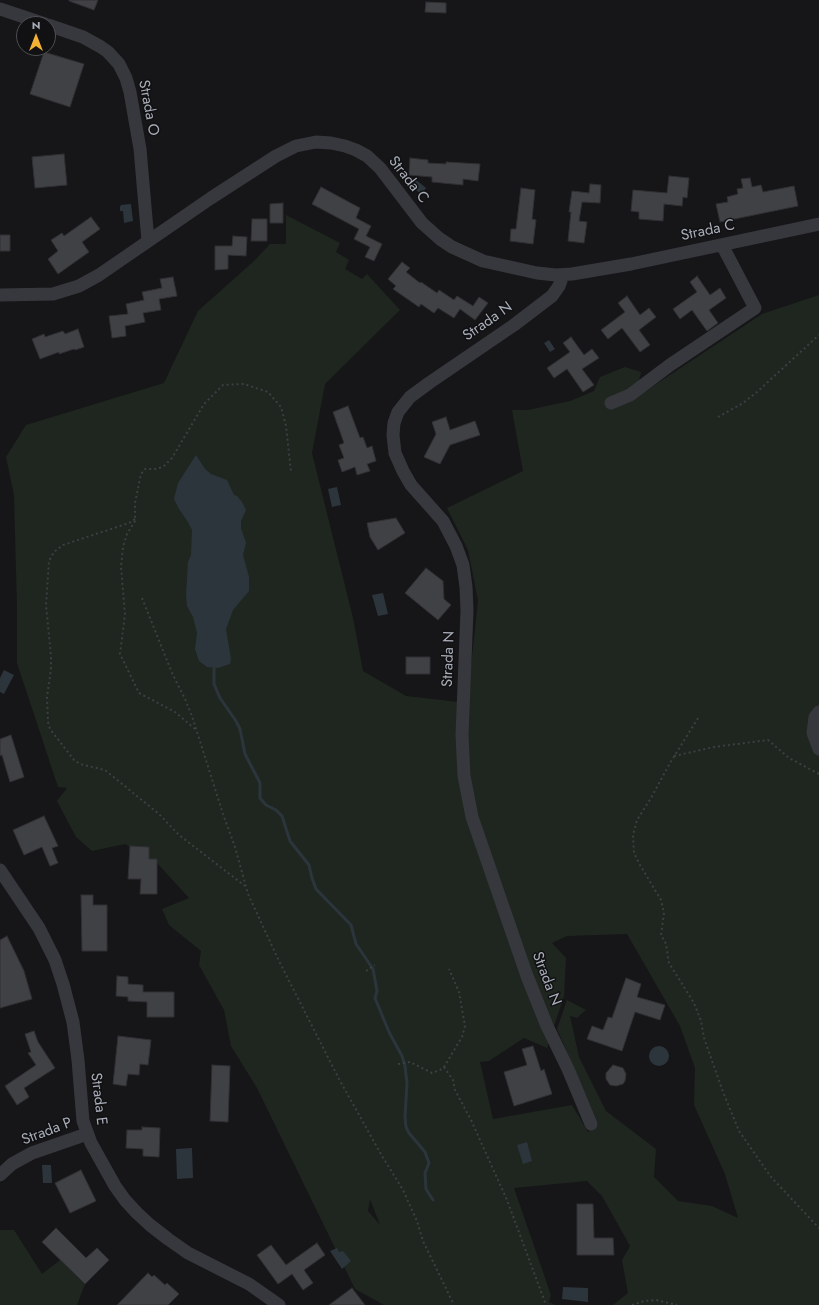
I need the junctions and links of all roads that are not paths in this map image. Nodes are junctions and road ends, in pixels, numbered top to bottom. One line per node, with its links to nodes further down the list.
1 (2, 0): 2 (street)
2 (0, 5)
3 (0, 9): 4 (street)
4 (21, 16)
5 (56, 28): 7 (street, Strada O)
6 (819, 224): 8 (street, Strada C)
7 (148, 241): 9 (street, Strada C); 10 (street, Strada C)
8 (722, 245): 9 (street, Strada C); 11 (street)
9 (563, 275): 15 (street, Strada N)
10 (0, 295)
11 (611, 403)
12 (819, 712): 13 (street)
13 (819, 749)
14 (0, 870): 16 (street, Strada E)
15 (591, 1124)
16 (87, 1134): 17 (street, Strada P); 18 (street, Strada E)
17 (0, 1175)
18 (279, 1305)

